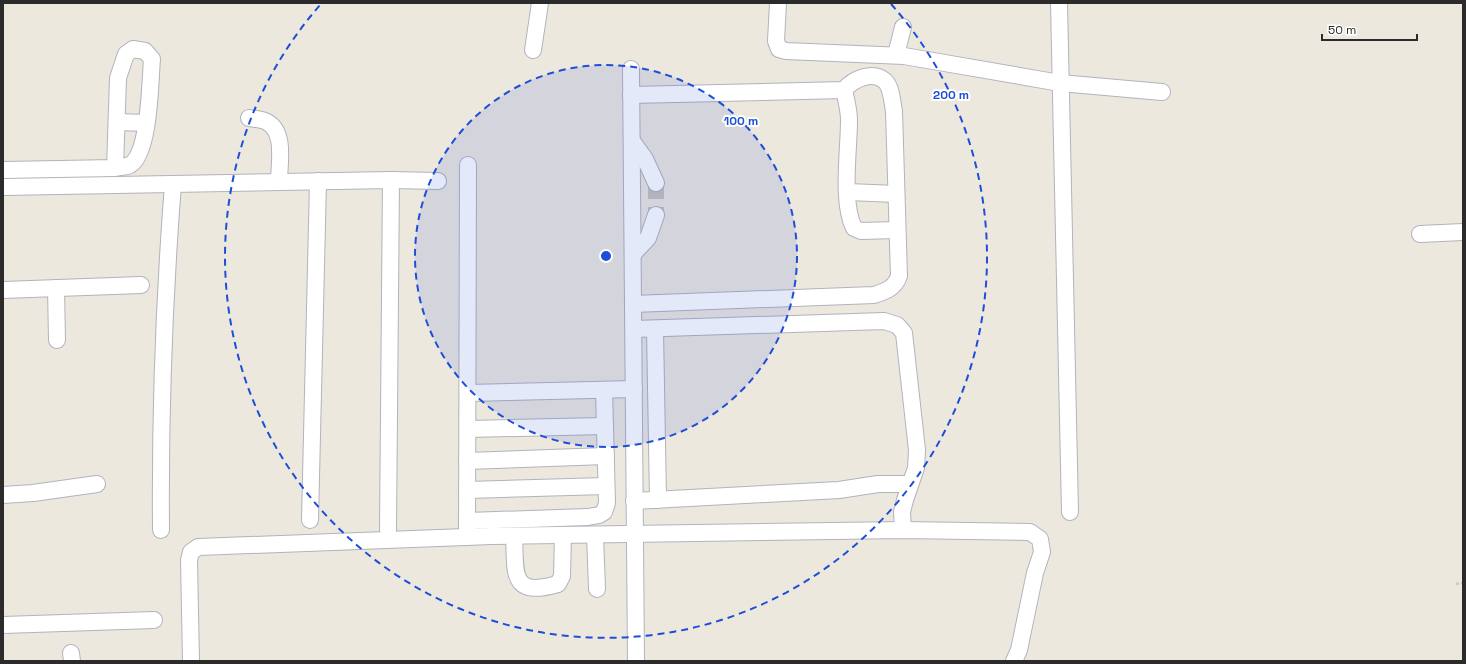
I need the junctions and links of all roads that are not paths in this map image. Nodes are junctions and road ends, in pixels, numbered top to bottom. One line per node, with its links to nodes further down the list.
1 (540, 3): 5 (street)
2 (778, 3): 6 (street)
3 (1059, 3): 8 (street)
4 (903, 26): 6 (street)
5 (533, 50)
6 (896, 55): 8 (street)
7 (631, 69): 11 (street)
8 (1060, 83): 10 (street); 54 (street)
9 (844, 90): 11 (street); 26 (street); 27 (street)
10 (1162, 92)
11 (631, 95): 15 (street)
12 (249, 118): 22 (street)
13 (117, 122): 14 (street); 14 (street); 17 (street)
14 (146, 122): 17 (street)
15 (632, 141): 23 (street); 32 (street)
16 (468, 165): 42 (street)
17 (115, 168): 18 (street)
18 (3, 170)
19 (391, 180): 20 (street); 21 (street); 58 (street)
20 (318, 181): 22 (street); 55 (street)
21 (438, 181)
22 (279, 182): 24 (street)
23 (656, 183)
24 (173, 184): 25 (street); 57 (street)
25 (3, 187)
26 (848, 192): 27 (street); 29 (street)
27 (896, 194): 29 (street)
28 (656, 215): 32 (street)
29 (897, 230): 36 (street)
30 (1463, 232): 31 (street)
31 (1420, 234)
32 (633, 254): 36 (street)
33 (141, 285): 34 (street)
34 (56, 288): 35 (street); 39 (street)
35 (3, 290)
36 (633, 304): 37 (street)
37 (634, 329): 38 (street); 41 (street)
38 (655, 329): 48 (street); 52 (street)
39 (57, 340)
40 (604, 390): 41 (street); 42 (street); 43 (street)
41 (634, 390): 53 (street)
42 (468, 393): 44 (street)
43 (605, 426): 44 (street); 45 (street)
44 (468, 429): 46 (street)
45 (606, 456): 46 (street); 49 (street)
46 (467, 461): 50 (street)
47 (97, 484): 51 (street)
48 (910, 484): 52 (street); 59 (street)
49 (606, 486): 50 (street); 56 (street)
50 (467, 490): 56 (street)
51 (3, 494)
52 (658, 500): 53 (street)
53 (634, 501): 60 (street)
54 (1070, 512)
55 (310, 520)
56 (467, 529): 63 (street); 67 (street)
57 (161, 530)
58 (388, 530)
59 (903, 530): 60 (street); 69 (street)
60 (634, 534): 62 (street); 68 (street)
61 (563, 535): 62 (street); 63 (street); 63 (street)
62 (595, 535): 64 (street)
63 (514, 536)
64 (598, 589)
65 (154, 620): 66 (street)
66 (3, 625)
67 (191, 661)
68 (636, 661)
69 (1014, 661)

